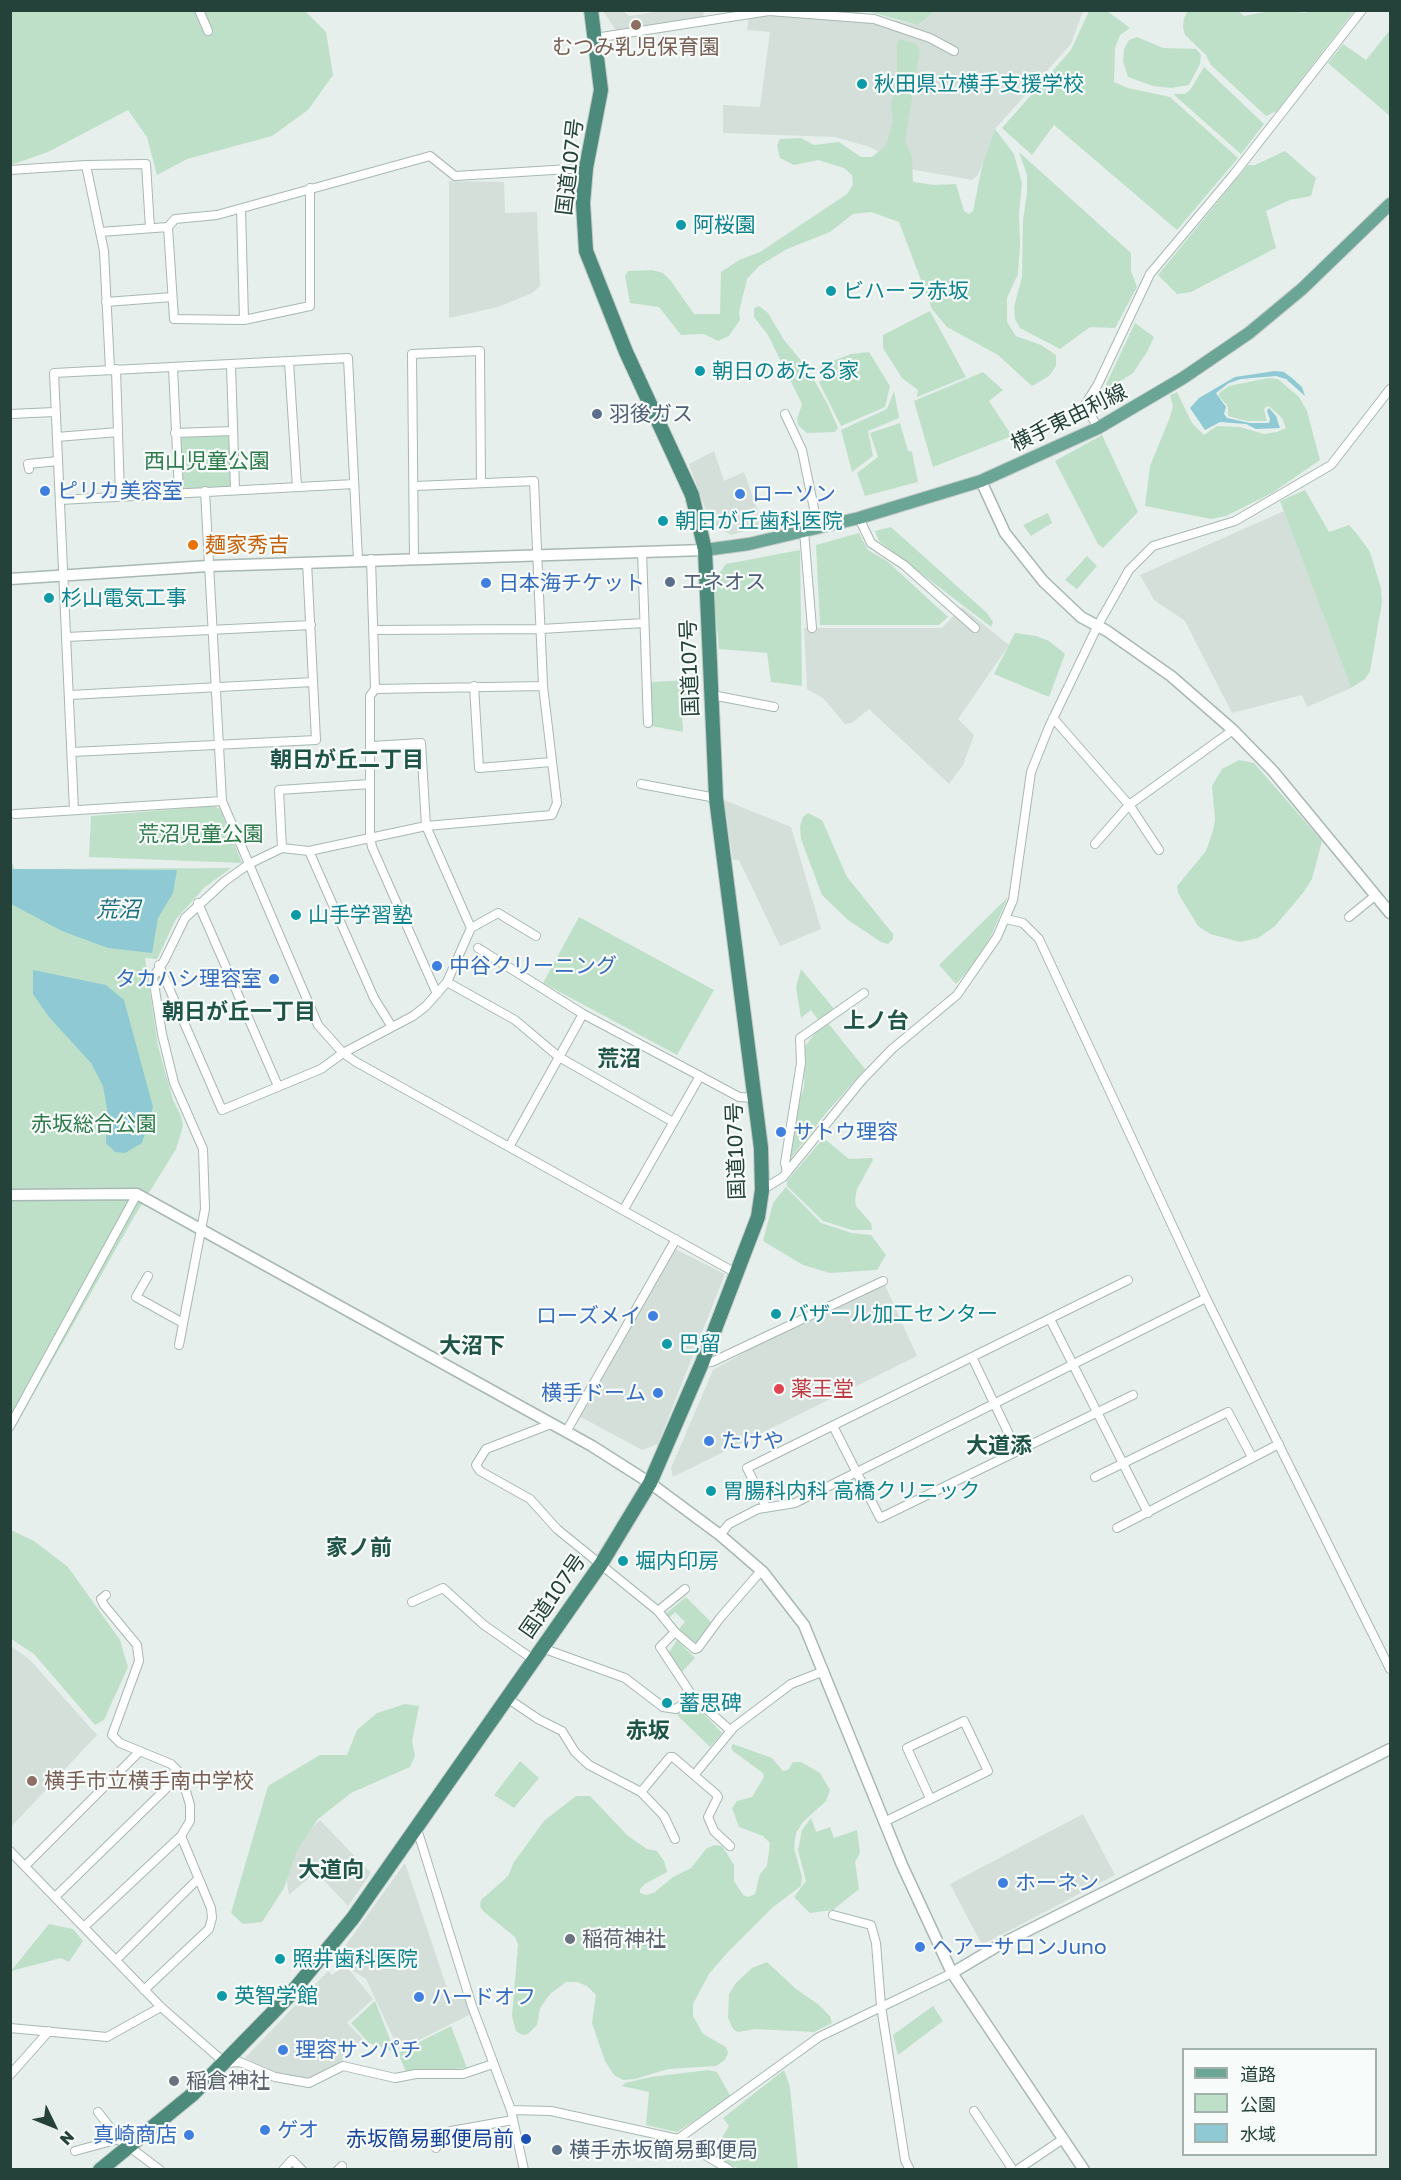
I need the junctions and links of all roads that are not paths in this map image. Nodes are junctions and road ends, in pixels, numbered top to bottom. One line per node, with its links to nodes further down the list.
1 (199, 10): 4 (street)
2 (591, 10): 5 (highway, 国道107号)
3 (1362, 10): 27 (street)
4 (208, 31)
5 (595, 38): 6 (street); 8 (highway, 国道107号)
6 (954, 51)
7 (86, 165): 9 (street); 14 (street); 15 (street)
8 (586, 168): 10 (street); 47 (highway, 国道107号)
9 (10, 170)
10 (310, 188): 12 (street); 18 (street)
11 (1390, 204): 27 (main road, 横手東由利線)
12 (242, 209): 13 (street); 18 (street)
13 (168, 227): 14 (street); 16 (street)
14 (150, 228): 15 (street)
15 (100, 232): 17 (street)
16 (172, 297): 17 (street); 18 (street)
17 (106, 302): 22 (street)
18 (244, 320)
19 (288, 362): 20 (street); 36 (street); 38 (street)
20 (231, 365): 21 (street); 28 (street)
21 (173, 368): 22 (street); 30 (street)
22 (113, 369): 24 (street); 29 (street)
23 (1390, 389): 59 (street)
24 (55, 412): 25 (street); 31 (street)
25 (10, 414)
26 (785, 414): 45 (street)
27 (1098, 428): 34 (main road, 横手東由利線)
28 (233, 431): 30 (street); 39 (street)
29 (118, 432): 31 (street); 42 (street)
30 (175, 433): 41 (street)
31 (57, 437): 32 (street)
32 (58, 461): 33 (street); 43 (street)
33 (29, 469)
34 (981, 481): 44 (main road, 横手東由利線); 59 (street)
35 (481, 483): 37 (street); 37 (street); 49 (street)
36 (354, 484): 38 (street); 52 (street)
37 (415, 486): 51 (street)
38 (297, 487): 39 (street)
39 (235, 489): 40 (street)
40 (205, 491): 41 (street); 54 (street)
41 (179, 493): 42 (street)
42 (120, 496): 43 (street)
43 (60, 500): 55 (street)
44 (859, 518): 45 (main road, 横手東由利線); 62 (street)
45 (818, 528): 46 (main road, 横手東由利線)
46 (804, 531): 47 (main road, 横手東由利線); 61 (street)
47 (705, 550): 48 (street); 72 (highway, 国道107号)
48 (642, 552): 49 (street); 57 (street)
49 (537, 554): 51 (street); 63 (street)
50 (371, 559): 51 (street); 52 (street); 64 (street)
51 (414, 559)
52 (358, 560): 53 (street)
53 (308, 562): 54 (street); 58 (street)
54 (208, 566): 55 (street); 60 (street)
55 (64, 574): 56 (street); 65 (street)
56 (10, 579)
57 (644, 623): 63 (street); 75 (street)
58 (310, 625): 60 (street); 66 (street)
59 (1098, 625): 74 (street); 76 (street)
60 (211, 628): 65 (street); 67 (street)
61 (812, 628)
62 (975, 628)
63 (541, 629): 64 (street); 69 (street)
64 (373, 630): 70 (street)
65 (67, 637): 71 (street)
66 (313, 682): 67 (street); 77 (street)
67 (214, 686): 71 (street); 77 (street)
68 (474, 686): 69 (street); 70 (street); 80 (street)
69 (543, 686): 80 (street)
70 (375, 689): 78 (street)
71 (70, 695): 79 (street)
72 (712, 695): 73 (street); 83 (highway, 国道107号)
73 (774, 707)
74 (1053, 718): 85 (street); 99 (street)
75 (648, 723)
76 (1233, 730): 85 (street); 95 (street)
77 (218, 745): 79 (street); 84 (street)
78 (372, 746): 81 (street); 88 (street)
79 (72, 752): 86 (street)
80 (551, 762): 88 (street)
81 (370, 784): 89 (street); 91 (street)
82 (641, 784): 83 (street)
83 (716, 798): 113 (highway, 国道107号)
84 (222, 801): 86 (street); 94 (street)
85 (1129, 804): 90 (street); 93 (street)
86 (74, 810): 87 (street)
87 (15, 814)
88 (426, 826): 89 (street); 100 (street)
89 (370, 836): 92 (street); 106 (street)
90 (1095, 844)
91 (282, 848): 92 (street); 94 (street)
92 (309, 850): 108 (street)
93 (1159, 850)
94 (249, 864): 96 (street); 109 (street)
95 (1376, 895): 97 (street); 98 (street)
96 (198, 903): 103 (street); 112 (street)
97 (1390, 913)
98 (1349, 917)
99 (1006, 919): 116 (street); 127 (street)
100 (471, 928): 101 (street); 104 (street)
101 (536, 936)
102 (478, 948): 107 (street)
103 (159, 965): 112 (street); 121 (street)
104 (447, 982): 106 (street); 110 (street)
105 (864, 993): 116 (street)
106 (437, 994): 108 (street)
107 (583, 1014): 110 (street); 111 (street)
108 (392, 1027): 109 (street)
109 (343, 1053): 112 (street); 115 (street)
110 (559, 1057): 114 (street); 115 (street)
111 (700, 1076): 113 (street); 114 (street)
112 (278, 1086)
113 (756, 1098): 117 (highway, 国道107号)
114 (673, 1122): 120 (street)
115 (508, 1147): 120 (street)
116 (787, 1172): 117 (street)
117 (762, 1190): 123 (highway, 国道107号)
118 (137, 1194): 119 (street); 121 (street); 138 (street)
119 (10, 1195)
120 (624, 1209): 122 (street)
121 (200, 1229): 129 (street); 137 (street)
122 (676, 1239): 123 (street); 140 (street)
123 (736, 1273): 132 (highway, 国道107号)
124 (148, 1276): 129 (street)
125 (1128, 1280): 128 (street)
126 (883, 1281): 132 (street)
127 (1206, 1298): 133 (street); 141 (street)
128 (1050, 1319): 131 (street); 133 (street)
129 (183, 1323): 130 (street)
130 (179, 1345)
131 (972, 1357): 135 (street); 139 (street)
132 (702, 1363): 147 (highway, 国道107号)
133 (1074, 1364): 135 (street); 136 (street)
134 (1133, 1395): 136 (street)
135 (995, 1403): 142 (street); 145 (street)
136 (1096, 1413): 142 (street); 144 (street)
137 (551, 1424): 140 (street); 152 (street)
138 (10, 1426)
139 (833, 1426): 145 (street); 148 (street)
140 (566, 1432): 147 (street)
141 (1279, 1444): 143 (street); 160 (street)
142 (1017, 1451): 145 (street)
143 (1252, 1457): 144 (street); 149 (street)
144 (1122, 1464): 146 (street); 149 (street)
145 (856, 1472): 148 (street)
146 (1095, 1477)
147 (650, 1483): 151 (street); 152 (highway, 国道107号)
148 (766, 1507): 151 (street)
149 (1148, 1512): 150 (street)
150 (1117, 1528)
151 (720, 1535): 153 (street)
152 (601, 1564): 157 (street); 159 (highway, 国道107号)
153 (761, 1571): 158 (street); 161 (street)
154 (685, 1589): 157 (street)
155 (106, 1595): 166 (street)
156 (412, 1602): 159 (street)
157 (658, 1611): 158 (street)
158 (675, 1632): 162 (street)
159 (538, 1654): 162 (street); 163 (highway, 国道107号)
160 (1390, 1669)
161 (824, 1671): 164 (street); 171 (street)
162 (693, 1697): 164 (street)
163 (507, 1698): 169 (street); 172 (highway, 国道107号)
164 (731, 1731): 168 (street)
165 (1390, 1749): 183 (street)
166 (140, 1751): 167 (street); 177 (street)
167 (181, 1774): 173 (street); 179 (street)
168 (695, 1774): 169 (street); 175 (street)
169 (641, 1792): 174 (street)
170 (930, 1798): 170 (street); 171 (street)
171 (886, 1821): 183 (street)
172 (417, 1829): 189 (highway, 国道107号); 190 (street)
173 (181, 1836): 178 (street); 181 (street)
174 (675, 1839)
175 (730, 1846)
176 (10, 1851): 177 (street)
177 (25, 1866): 179 (street)
178 (198, 1879): 182 (street); 184 (street)
179 (55, 1897): 181 (street)
180 (833, 1915): 186 (street)
181 (85, 1926): 182 (street)
182 (116, 1960): 184 (street)
183 (952, 1973): 186 (street); 198 (street)
184 (144, 1990): 185 (street)
185 (162, 2007): 188 (street); 189 (street)
186 (881, 2007): 197 (street); 208 (street)
187 (10, 2028): 188 (street)
188 (49, 2031): 191 (street)
189 (225, 2063): 190 (street); 199 (highway, 国道107号)
190 (493, 2064): 192 (street)
191 (10, 2075)
192 (511, 2110): 195 (street); 197 (street)
193 (974, 2111): 209 (street)
194 (98, 2112): 199 (street)
195 (513, 2120): 200 (street); 206 (street)
196 (129, 2131): 199 (street)
197 (678, 2139): 207 (street)
198 (1063, 2139): 209 (street); 210 (street)
199 (123, 2143): 201 (street); 202 (highway, 国道107号); 203 (street)
200 (436, 2148)
201 (75, 2151)
202 (100, 2169)
203 (160, 2169)
204 (283, 2169): 205 (street)
205 (302, 2169)
206 (524, 2169)
207 (729, 2169)
208 (910, 2169)
209 (1015, 2169)
210 (1084, 2169)

